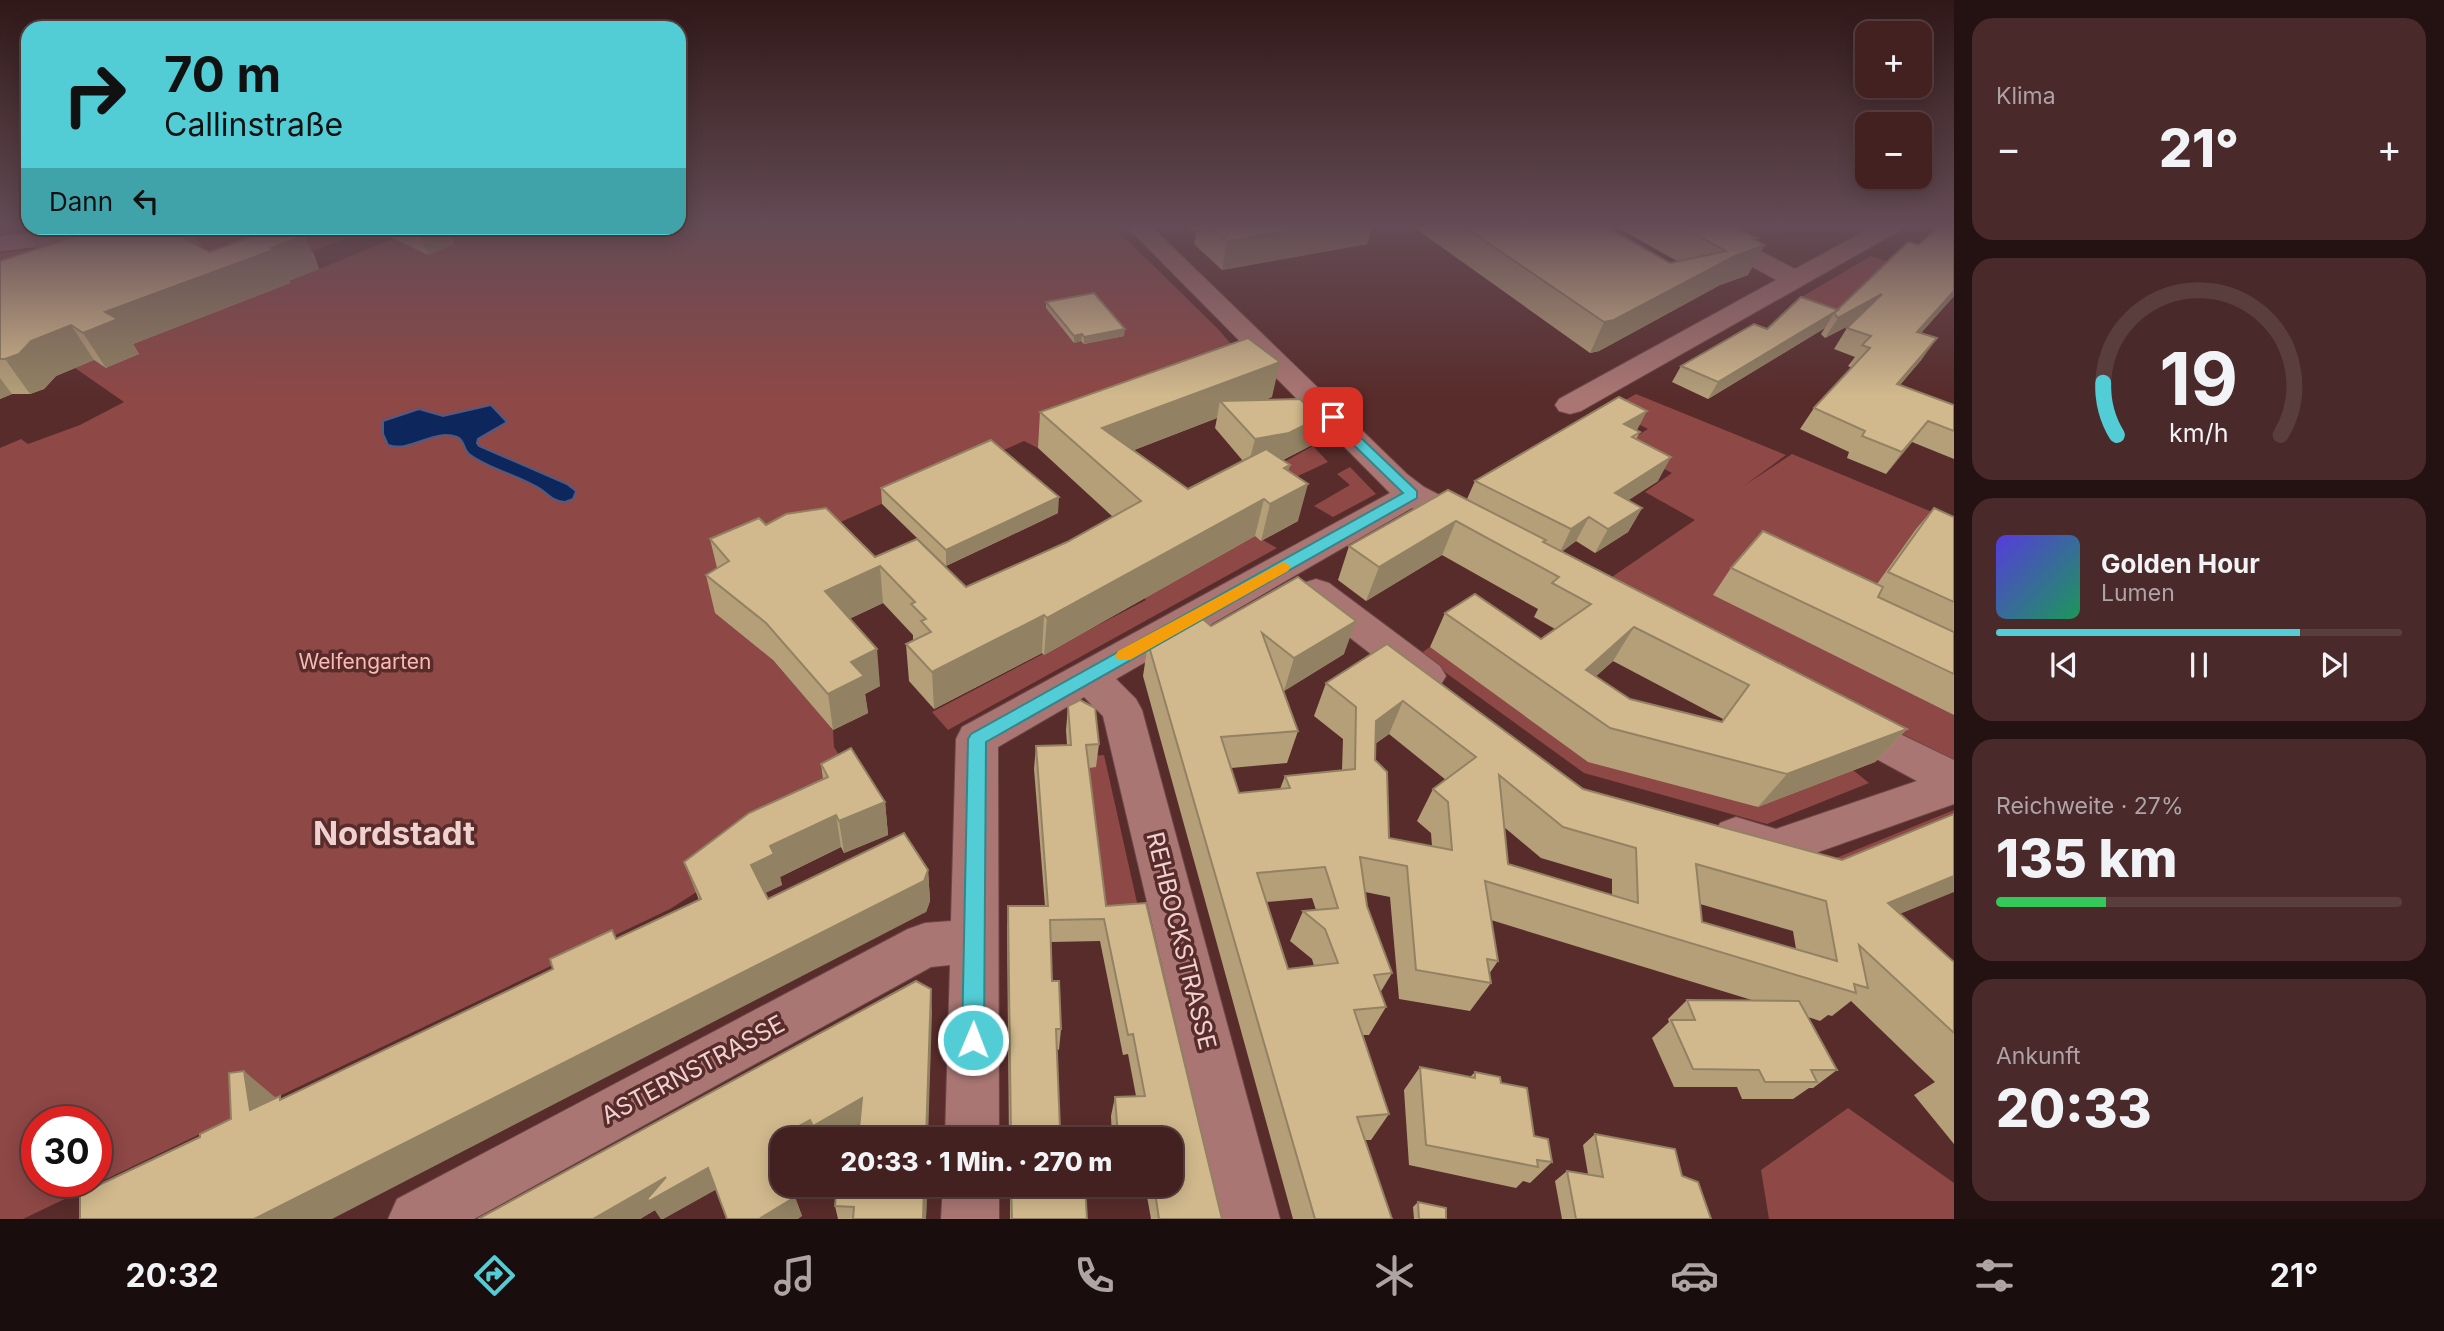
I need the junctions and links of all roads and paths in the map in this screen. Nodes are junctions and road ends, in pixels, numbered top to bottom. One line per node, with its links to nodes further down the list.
1 (1196, 283): 4 (street)
2 (1787, 283): 3 (street)
3 (1570, 405)
4 (1412, 494): 5 (street); 6 (street)
5 (1500, 541)
6 (1284, 567): 7 (street); 8 (street)
7 (1088, 676): 13 (street); 18 (street, REHBOCKSTRASSE)
8 (1455, 699)
9 (1814, 707): 10 (street)
10 (1954, 780)
11 (1954, 786): 12 (street)
12 (1695, 825)
13 (975, 941): 14 (street); 16 (street, ASTERNSTRASSE)
14 (972, 1127)
15 (971, 1197): 17 (street)
16 (417, 1219)
17 (970, 1219)
18 (1251, 1219)

